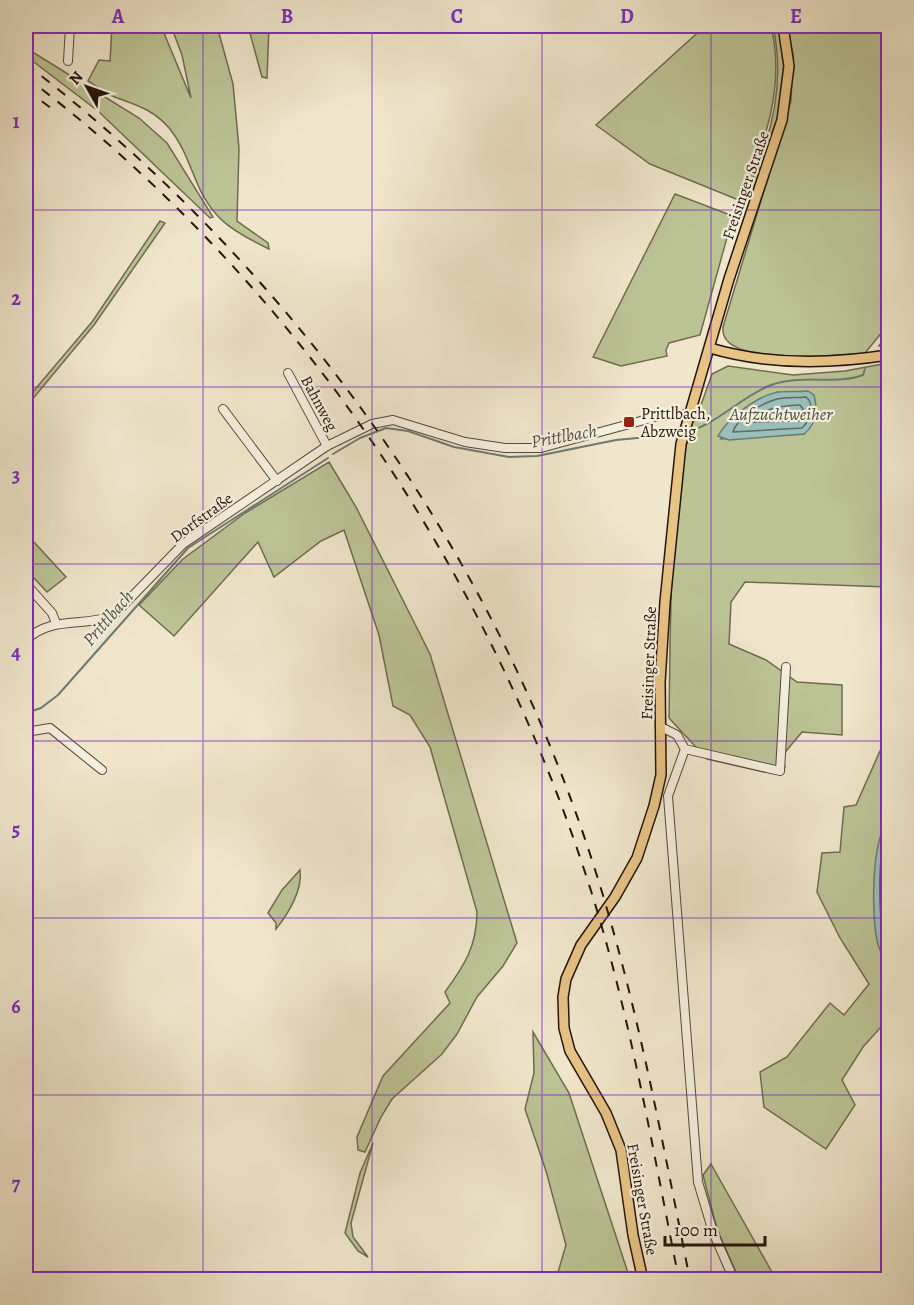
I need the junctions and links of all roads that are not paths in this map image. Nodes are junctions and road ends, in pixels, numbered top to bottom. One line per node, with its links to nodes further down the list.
1 (70, 26): 3 (street)
2 (783, 26): 4 (main road, Freisinger Straße)
3 (68, 61)
4 (710, 348): 5 (main road); 8 (main road, Freisinger Straße)
5 (888, 355)
6 (288, 373): 9 (street, Bahnweg)
7 (223, 409): 10 (street)
8 (688, 414): 9 (street, Dorfstraße); 15 (main road, Freisinger Straße)
9 (331, 444): 10 (street, Dorfstraße)
10 (277, 481): 12 (street, Dorfstraße)
11 (26, 584): 12 (street)
12 (56, 623): 13 (street, Dorfstraße)
13 (26, 640)
14 (786, 667): 17 (street)
15 (661, 727): 17 (street); 19 (main road, Freisinger Straße)
16 (26, 732): 18 (street)
17 (686, 749): 20 (street)
18 (102, 770)
19 (643, 1280)
20 (734, 1280)

